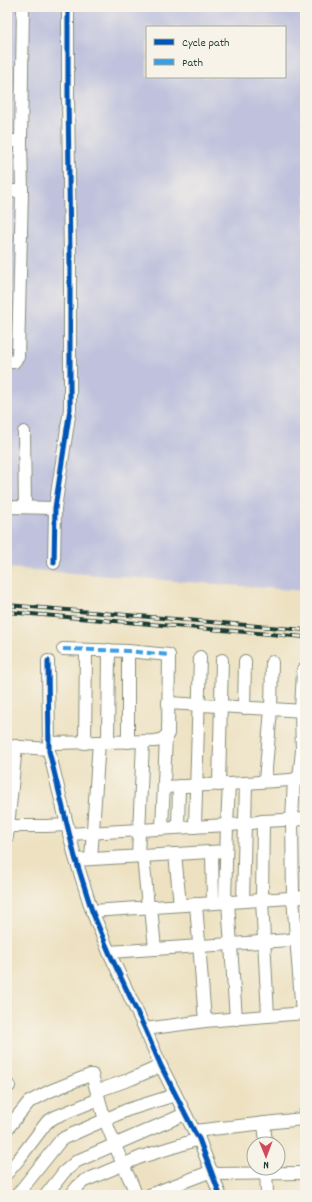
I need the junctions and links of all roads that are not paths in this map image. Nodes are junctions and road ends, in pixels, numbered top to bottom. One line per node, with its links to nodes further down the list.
1 (23, 7): 4 (street)
2 (68, 7): 11 (street)
3 (7, 141): 4 (street)
4 (21, 141): 6 (street)
5 (7, 191): 6 (street)
6 (22, 191): 7 (street)
7 (7, 362)
8 (24, 432): 10 (street)
9 (7, 507): 10 (street)
10 (25, 507): 11 (street)
11 (55, 508): 12 (street)
12 (54, 563)
13 (63, 649): 14 (street)
14 (86, 650): 15 (street); 33 (street)
15 (109, 650): 16 (street); 30 (street)
16 (128, 651): 23 (street); 31 (street)
17 (200, 657): 24 (street)
18 (222, 660): 25 (street)
19 (48, 661): 35 (street)
20 (245, 661): 26 (street)
21 (272, 662): 27 (street)
22 (303, 670): 28 (street)
23 (168, 703): 24 (street); 29 (street)
24 (198, 705): 25 (street); 40 (street)
25 (221, 706): 26 (street); 39 (street)
26 (244, 708): 27 (street)
27 (271, 709): 28 (street); 37 (street)
28 (303, 711): 36 (street)
29 (166, 737): 32 (street); 42 (street)
30 (103, 742): 31 (street); 33 (street); 54 (street)
31 (128, 742): 32 (street)
32 (143, 742): 52 (street)
33 (85, 743): 35 (street)
34 (11, 746): 35 (street); 53 (street)
35 (49, 746): 51 (street)
36 (299, 779): 37 (street); 44 (street)
37 (265, 781): 38 (street)
38 (246, 783): 39 (street); 46 (street)
39 (224, 784): 40 (street); 47 (street)
40 (195, 785): 41 (street); 48 (street)
41 (179, 786): 42 (street); 49 (street)
42 (164, 787): 50 (street)
43 (305, 819): 44 (street)
44 (292, 820): 45 (street); 61 (street)
45 (263, 822): 46 (street); 62 (street)
46 (245, 824): 47 (street); 63 (street)
47 (226, 825): 48 (street); 55 (street)
48 (194, 826): 49 (street)
49 (178, 827): 50 (street)
50 (162, 828): 52 (street)
51 (68, 829): 53 (street); 54 (street); 60 (street)
52 (140, 830): 54 (street); 58 (street)
53 (8, 832)
54 (93, 832): 59 (street)
55 (226, 851): 56 (street); 64 (street)
56 (212, 852): 57 (street); 64 (street)
57 (175, 854): 58 (street); 66 (street)
58 (141, 856): 59 (street); 67 (street)
59 (91, 859): 60 (street)
60 (76, 860): 68 (street)
61 (299, 898): 62 (street); 69 (street)
62 (262, 900): 63 (street); 70 (street)
63 (243, 901): 64 (street)
64 (222, 902): 65 (street); 71 (street)
65 (196, 904): 66 (street); 72 (street)
66 (180, 905): 67 (street)
67 (150, 907): 68 (street); 73 (street)
68 (92, 911): 74 (street)
69 (301, 940): 70 (street); 75 (street)
70 (264, 943): 71 (street); 76 (street)
71 (231, 944): 72 (street); 77 (street)
72 (200, 946): 73 (street); 78 (street)
73 (155, 949): 74 (street)
74 (109, 952): 79 (street)
75 (304, 1013): 76 (street)
76 (268, 1016): 77 (street)
77 (236, 1019): 78 (street)
78 (205, 1021): 79 (street)
79 (145, 1029): 80 (street)
80 (161, 1066): 81 (street); 82 (street)
81 (98, 1095): 85 (street); 87 (street); 94 (street)
82 (175, 1095): 84 (street); 85 (street)
83 (305, 1113): 86 (street)
84 (185, 1114): 88 (street); 90 (street)
85 (105, 1120): 90 (street); 98 (street)
86 (264, 1123): 88 (street); 89 (street)
87 (7, 1129)
88 (197, 1135): 91 (street); 95 (street)
89 (265, 1136)
90 (115, 1144): 91 (street); 99 (street)
91 (123, 1165): 100 (street); 101 (street)
92 (246, 1172): 95 (street)
93 (286, 1172): 96 (street)
94 (7, 1173)
95 (213, 1173): 102 (street); 103 (street)
96 (305, 1173)
97 (266, 1176): 104 (street)
98 (18, 1195)
99 (46, 1195)
100 (71, 1195)
101 (136, 1195)
102 (149, 1195)
103 (220, 1195)
104 (267, 1195)

